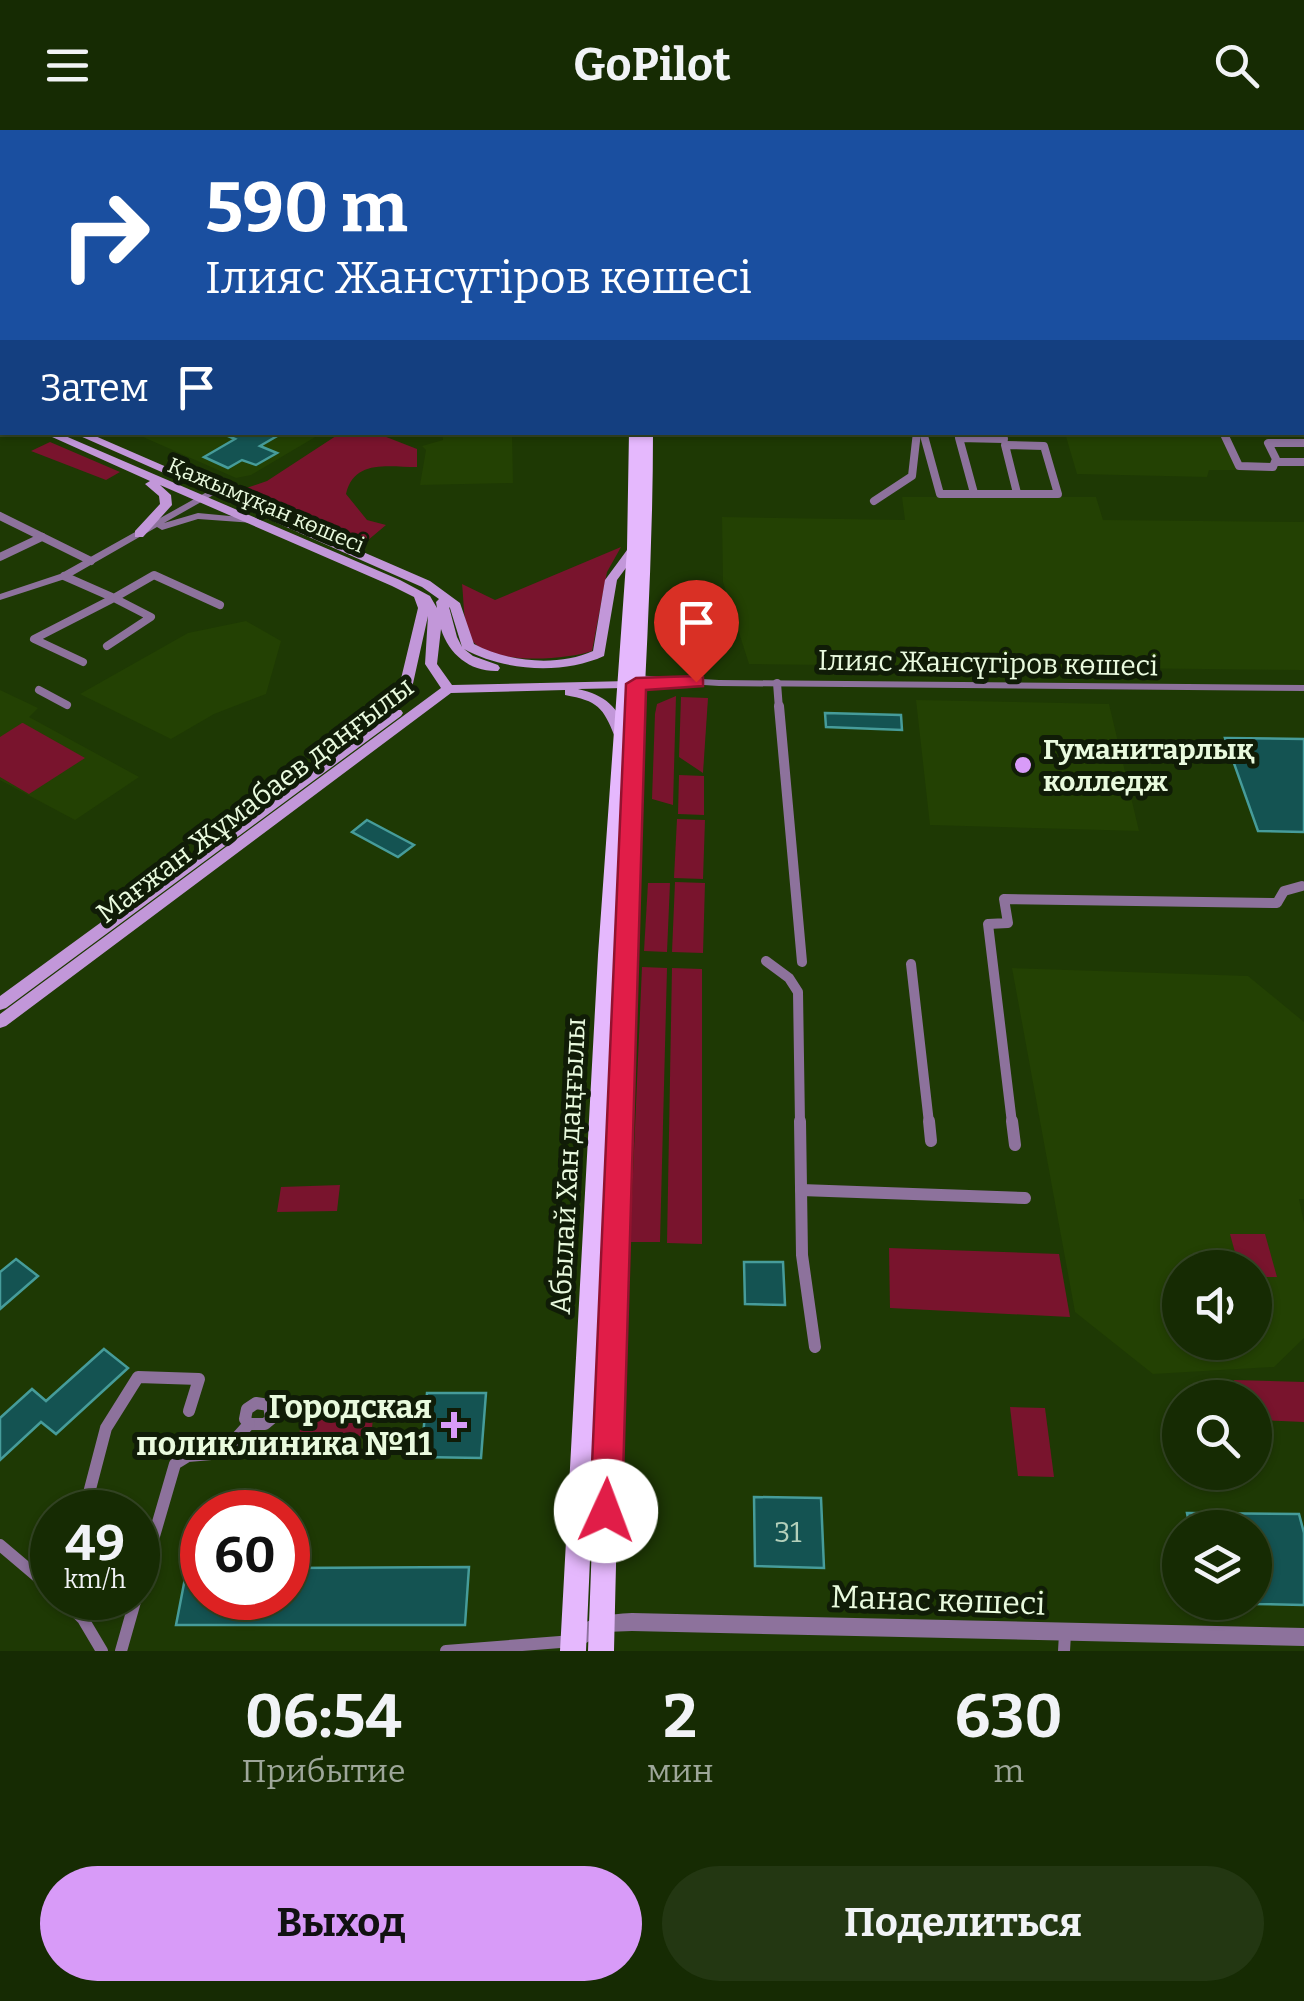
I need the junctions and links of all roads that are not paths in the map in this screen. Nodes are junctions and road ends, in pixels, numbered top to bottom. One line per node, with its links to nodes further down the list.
1 (53, 435): 12 (main road, Қажымұқан көшесі)
2 (83, 435): 13 (main road, Қажымұқан көшесі)
3 (635, 435): 22 (main road, Абылай Хан даңғылы)
4 (647, 435): 35 (main road, Абылай Хан даңғылы)
5 (919, 435): 17 (street)
6 (921, 435): 15 (street)
7 (1224, 435): 10 (street)
8 (1004, 439): 14 (street); 14 (street); 15 (street)
9 (1304, 443): 10 (street)
10 (1277, 462): 11 (street)
11 (1304, 462)
12 (146, 476): 16 (main road, Қажымұқан көшесі); 20 (main road)
13 (214, 491): 16 (street); 27 (main road, Қажымұқан көшесі)
14 (1017, 493): 15 (street)
15 (974, 494)
16 (199, 499): 19 (main road, Қажымұқан көшесі); 20 (street)
17 (874, 501)
18 (0, 516): 21 (street)
19 (251, 522): 20 (street); 26 (main road, Қажымұқан көшесі)
20 (135, 536): 24 (street)
21 (42, 537): 23 (street); 24 (street)
22 (634, 550): 27 (main road); 35 (main road, Абылай Хан даңғылы)
23 (0, 557)
24 (91, 561): 25 (street)
25 (64, 576): 28 (street); 29 (street)
26 (414, 591): 31 (main road); 42 (main road)
27 (441, 594): 31 (main road); 34 (main road)
28 (0, 597)
29 (114, 598): 30 (street); 32 (street); 33 (street)
30 (220, 605)
31 (436, 619): 37 (main road)
32 (107, 646)
33 (83, 662)
34 (580, 678): 35 (main road); 37 (main road)
35 (630, 681): 36 (street, Ілияс Жансүгіров көшесі); 38 (main road, Мағжан Жұмабаев даңғылы); 43 (main road, Абылай Хан даңғылы); 63 (main road, Абылай Хан даңғылы)
36 (777, 683): 39 (street, Ілияс Жансүгіров көшесі); 46 (street)
37 (445, 684): 38 (main road, Мағжан Жұмабаев даңғылы); 42 (main road, Мағжан Жұмабаев даңғылы); 49 (main road, Мағжан Жұмабаев даңғылы)
38 (517, 685): 43 (main road)
39 (1304, 688)
40 (39, 690): 41 (street)
41 (67, 705)
42 (367, 733): 48 (main road, Мағжан Жұмабаев даңғылы)
43 (621, 755): 66 (main road, Абылай Хан даңғылы)
44 (1302, 886): 51 (street)
45 (766, 961): 52 (street)
46 (802, 962)
47 (911, 964): 50 (street)
48 (0, 1004)
49 (0, 1022)
50 (931, 1141)
51 (1015, 1145)
52 (801, 1190): 53 (street); 54 (street)
53 (1025, 1198)
54 (816, 1347)
55 (189, 1411): 57 (street)
56 (249, 1424): 58 (street)
57 (90, 1490)
58 (160, 1515)
59 (0, 1545): 60 (street)
60 (30, 1570)
61 (84, 1620): 67 (street)
62 (130, 1620): 68 (street)
63 (603, 1623): 65 (street, Манас көшесі); 66 (street); 70 (main road, Абылай Хан даңғылы)
64 (1304, 1637): 65 (street, Манас көшесі)
65 (1065, 1642)
66 (574, 1646): 69 (street)
67 (102, 1651)
68 (121, 1651)
69 (446, 1651)
70 (602, 1651)

